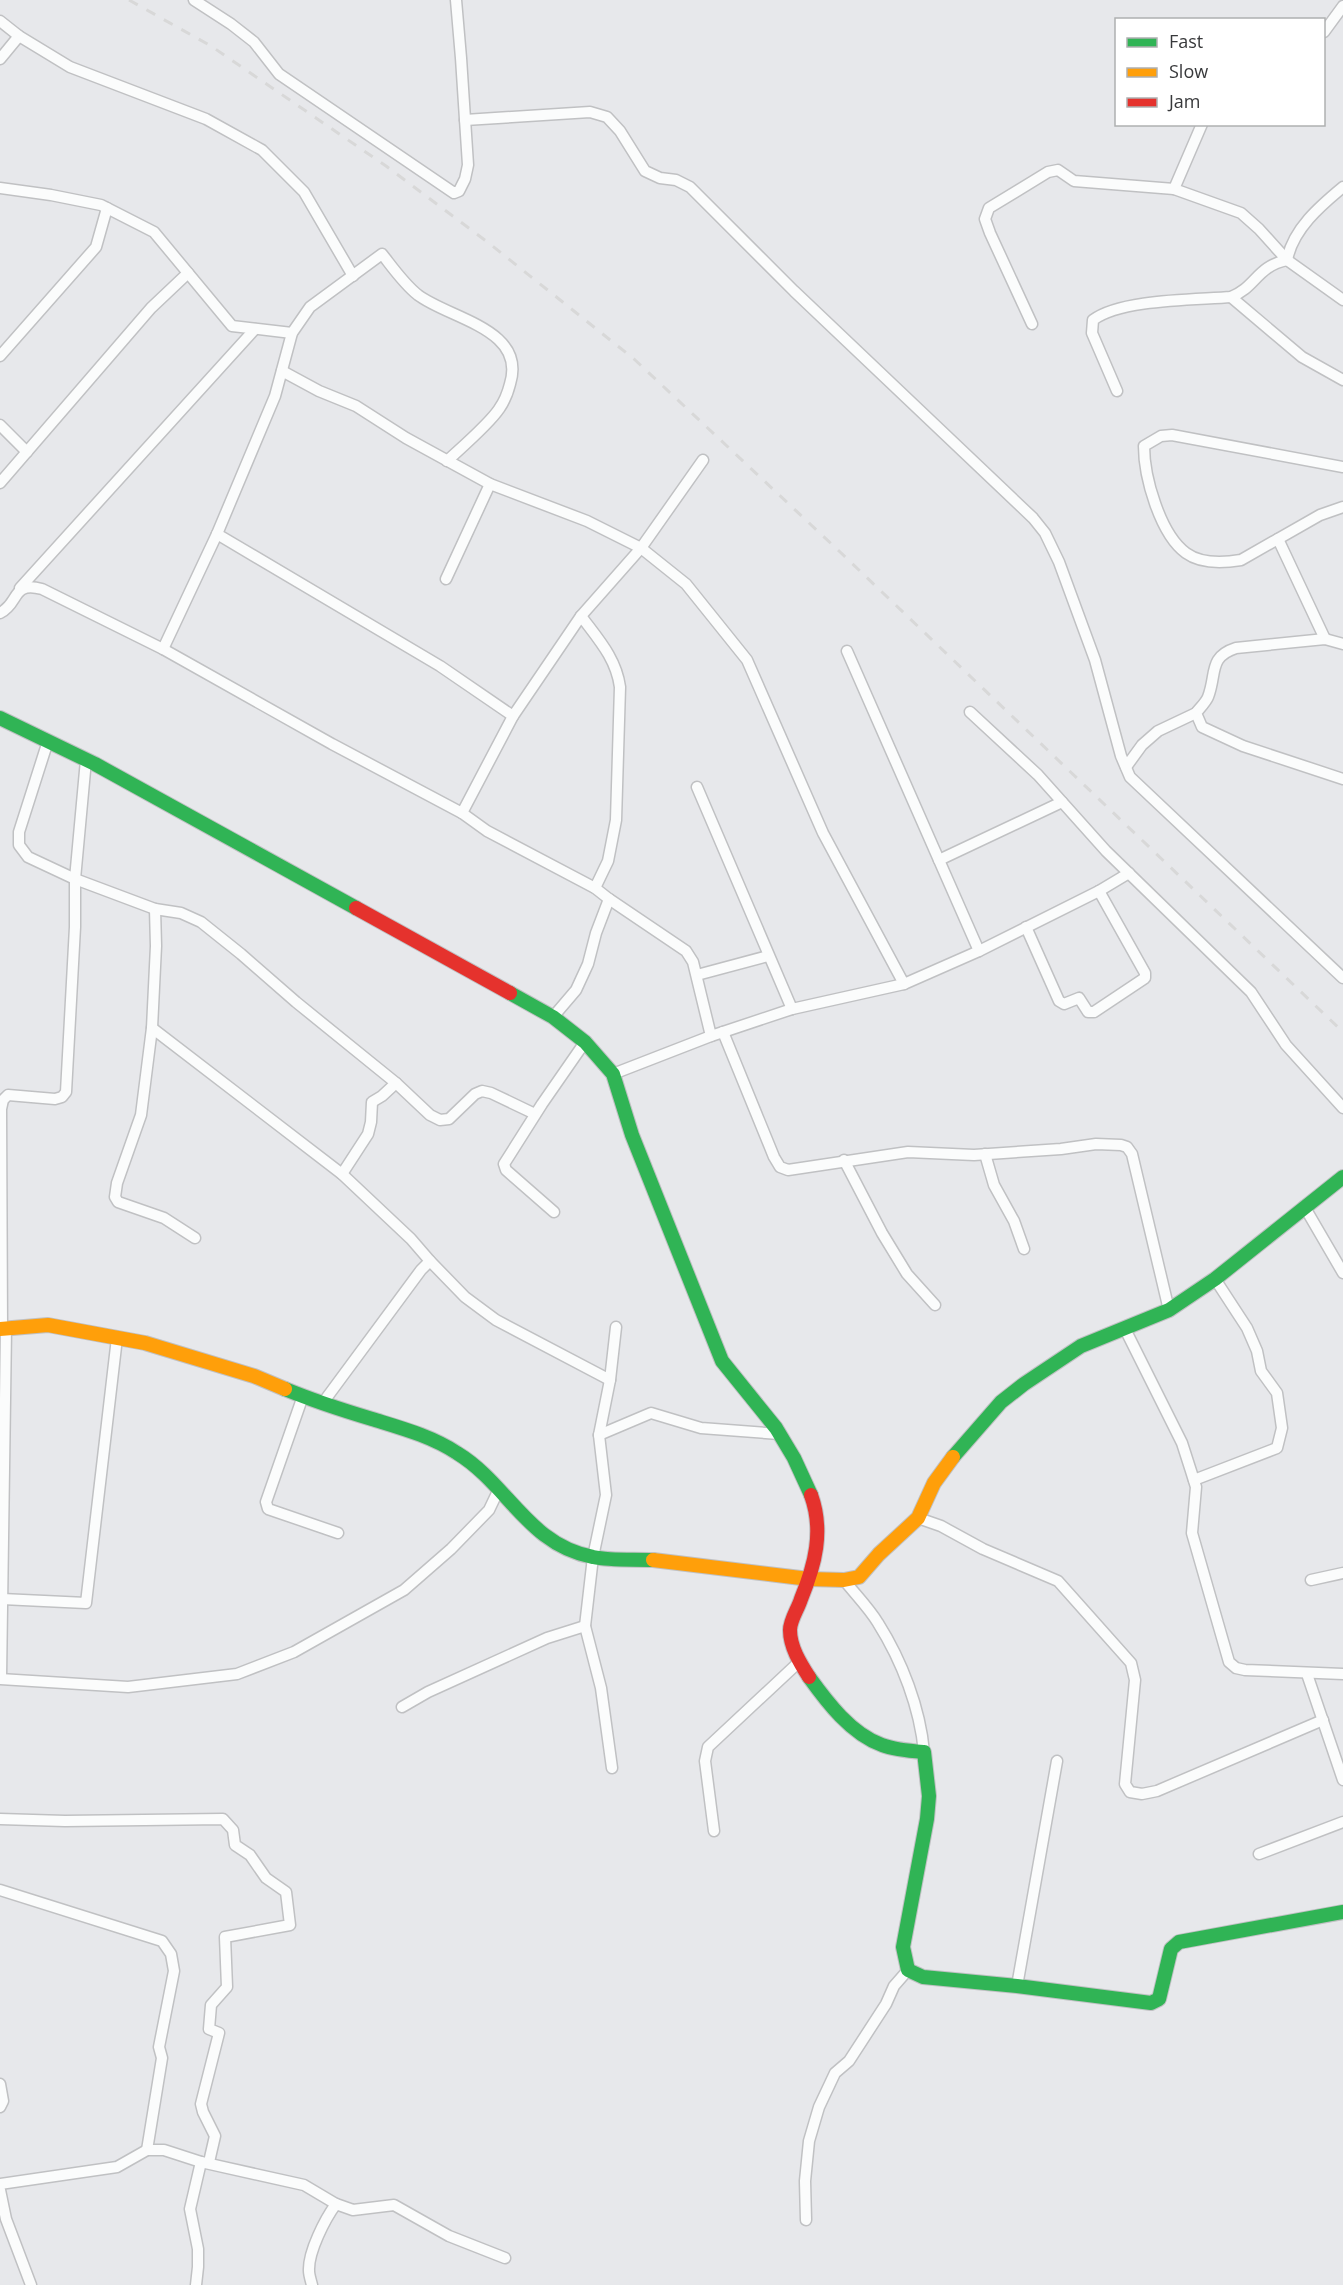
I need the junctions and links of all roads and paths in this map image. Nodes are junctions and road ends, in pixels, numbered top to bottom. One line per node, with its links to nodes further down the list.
1 (194, 0): 8 (street)
2 (456, 0): 8 (street)
3 (1343, 6): 5 (street)
4 (0, 21): 6 (street)
5 (1325, 29)
6 (19, 36): 7 (street); 16 (street)
7 (0, 59)
8 (465, 120): 51 (street)
9 (1201, 126): 12 (street)
10 (1343, 187): 14 (street)
11 (0, 188): 13 (street)
12 (1174, 189): 14 (street); 19 (street)
13 (106, 208): 15 (street); 22 (street)
14 (1287, 260): 17 (street); 18 (street)
15 (188, 273): 20 (street); 27 (street)
16 (353, 276): 21 (street); 29 (street)
17 (1231, 297): 24 (street); 25 (street)
18 (1343, 300)
19 (1032, 324)
20 (255, 329): 21 (street); 38 (street)
21 (292, 333): 23 (street)
22 (0, 356)
23 (282, 371): 29 (street); 34 (street)
24 (1343, 380)
25 (1117, 391)
26 (0, 425): 27 (street)
27 (27, 452): 31 (street)
28 (703, 460): 36 (street)
29 (447, 461): 32 (street)
30 (1343, 467): 35 (street)
31 (0, 483)
32 (490, 484): 36 (street); 37 (street)
33 (1343, 507): 35 (street)
34 (217, 534): 43 (street); 47 (street)
35 (1278, 539): 41 (street)
36 (641, 548): 40 (street); 68 (street)
37 (446, 579)
38 (18, 591): 39 (street); 43 (street)
39 (0, 613)
40 (581, 616): 47 (street); 59 (street)
41 (1324, 639): 42 (street); 46 (street)
42 (1340, 642)
43 (164, 649): 55 (street)
44 (847, 651): 56 (street)
45 (970, 712): 54 (street)
46 (1196, 712): 51 (street); 52 (street)
47 (513, 716): 55 (street)
48 (0, 718): 49 (street)
49 (48, 741): 50 (street); 58 (street)
50 (86, 760): 58 (street); 70 (street)
51 (1126, 767): 67 (street)
52 (1343, 779)
53 (697, 787): 65 (street)
54 (1062, 802): 56 (street); 57 (street)
55 (462, 813): 59 (street)
56 (939, 860): 64 (street)
57 (1129, 873): 60 (street); 77 (street)
58 (75, 879): 62 (street); 93 (street)
59 (595, 888): 61 (street)
60 (1099, 891): 63 (street); 63 (street)
61 (609, 900): 66 (street); 70 (street)
62 (155, 909): 71 (street); 76 (street)
63 (1026, 927): 64 (street)
64 (980, 951): 68 (street)
65 (768, 956): 66 (street); 69 (street)
66 (697, 975): 73 (street)
67 (1343, 978)
68 (904, 984): 69 (street)
69 (792, 1009): 72 (street)
70 (553, 1017): 74 (street)
71 (152, 1028): 81 (street); 85 (street)
72 (723, 1032): 73 (street); 80 (street)
73 (711, 1036): 75 (street)
74 (585, 1042): 75 (street); 78 (street)
75 (613, 1074): 99 (street)
76 (396, 1083): 78 (street); 81 (street)
77 (1343, 1107)
78 (535, 1114): 84 (street)
79 (985, 1154): 80 (street); 86 (street); 91 (street)
80 (844, 1160): 90 (street)
81 (342, 1174): 87 (street)
82 (1343, 1177): 83 (street)
83 (1304, 1206): 88 (street); 89 (street)
84 (554, 1212)
85 (195, 1238)
86 (1024, 1250)
87 (430, 1261): 96 (street); 98 (street)
88 (1343, 1273)
89 (1215, 1279): 91 (street); 101 (street)
90 (935, 1305)
91 (1170, 1310): 94 (street)
92 (616, 1327): 96 (street)
93 (3, 1329): 95 (street); 110 (street)
94 (1125, 1329): 101 (street); 103 (street)
95 (117, 1338): 97 (street); 110 (street)
96 (610, 1380): 100 (street)
97 (303, 1396): 98 (street); 104 (street)
98 (322, 1404): 102 (street)
99 (779, 1434): 100 (street); 107 (street)
100 (599, 1435): 105 (street)
101 (1194, 1480): 113 (street)
102 (499, 1488): 105 (street); 115 (street)
103 (918, 1518): 108 (street); 117 (street)
104 (338, 1533)
105 (593, 1557): 107 (street); 111 (street)
106 (1343, 1573): 109 (street)
107 (809, 1579): 108 (street); 112 (street)
108 (844, 1580): 118 (street)
109 (1311, 1580)
110 (2, 1599): 115 (street)
111 (585, 1626): 116 (street); 120 (street)
112 (799, 1662): 118 (street); 124 (street)
113 (1307, 1674): 114 (street); 117 (street)
114 (1343, 1674)
115 (0, 1678)
116 (402, 1707)
117 (1323, 1720): 121 (street)
118 (924, 1752): 128 (street)
119 (1057, 1761): 129 (street)
120 (612, 1768)
121 (1343, 1780)
122 (0, 1819): 133 (street)
123 (1343, 1822): 125 (street)
124 (714, 1831)
125 (1260, 1854)
126 (0, 1890): 132 (street)
127 (1343, 1912): 129 (street)
128 (908, 1970): 129 (street); 137 (street)
129 (1017, 1986)
130 (0, 2084): 131 (street)
131 (0, 2107)
132 (147, 2150): 133 (street); 134 (street)
133 (205, 2162): 136 (street); 140 (street)
134 (0, 2184)
135 (0, 2190): 139 (street)
136 (336, 2204): 138 (street); 141 (street)
137 (806, 2220)
138 (505, 2258)
139 (31, 2285)
140 (196, 2285)
141 (312, 2285)

